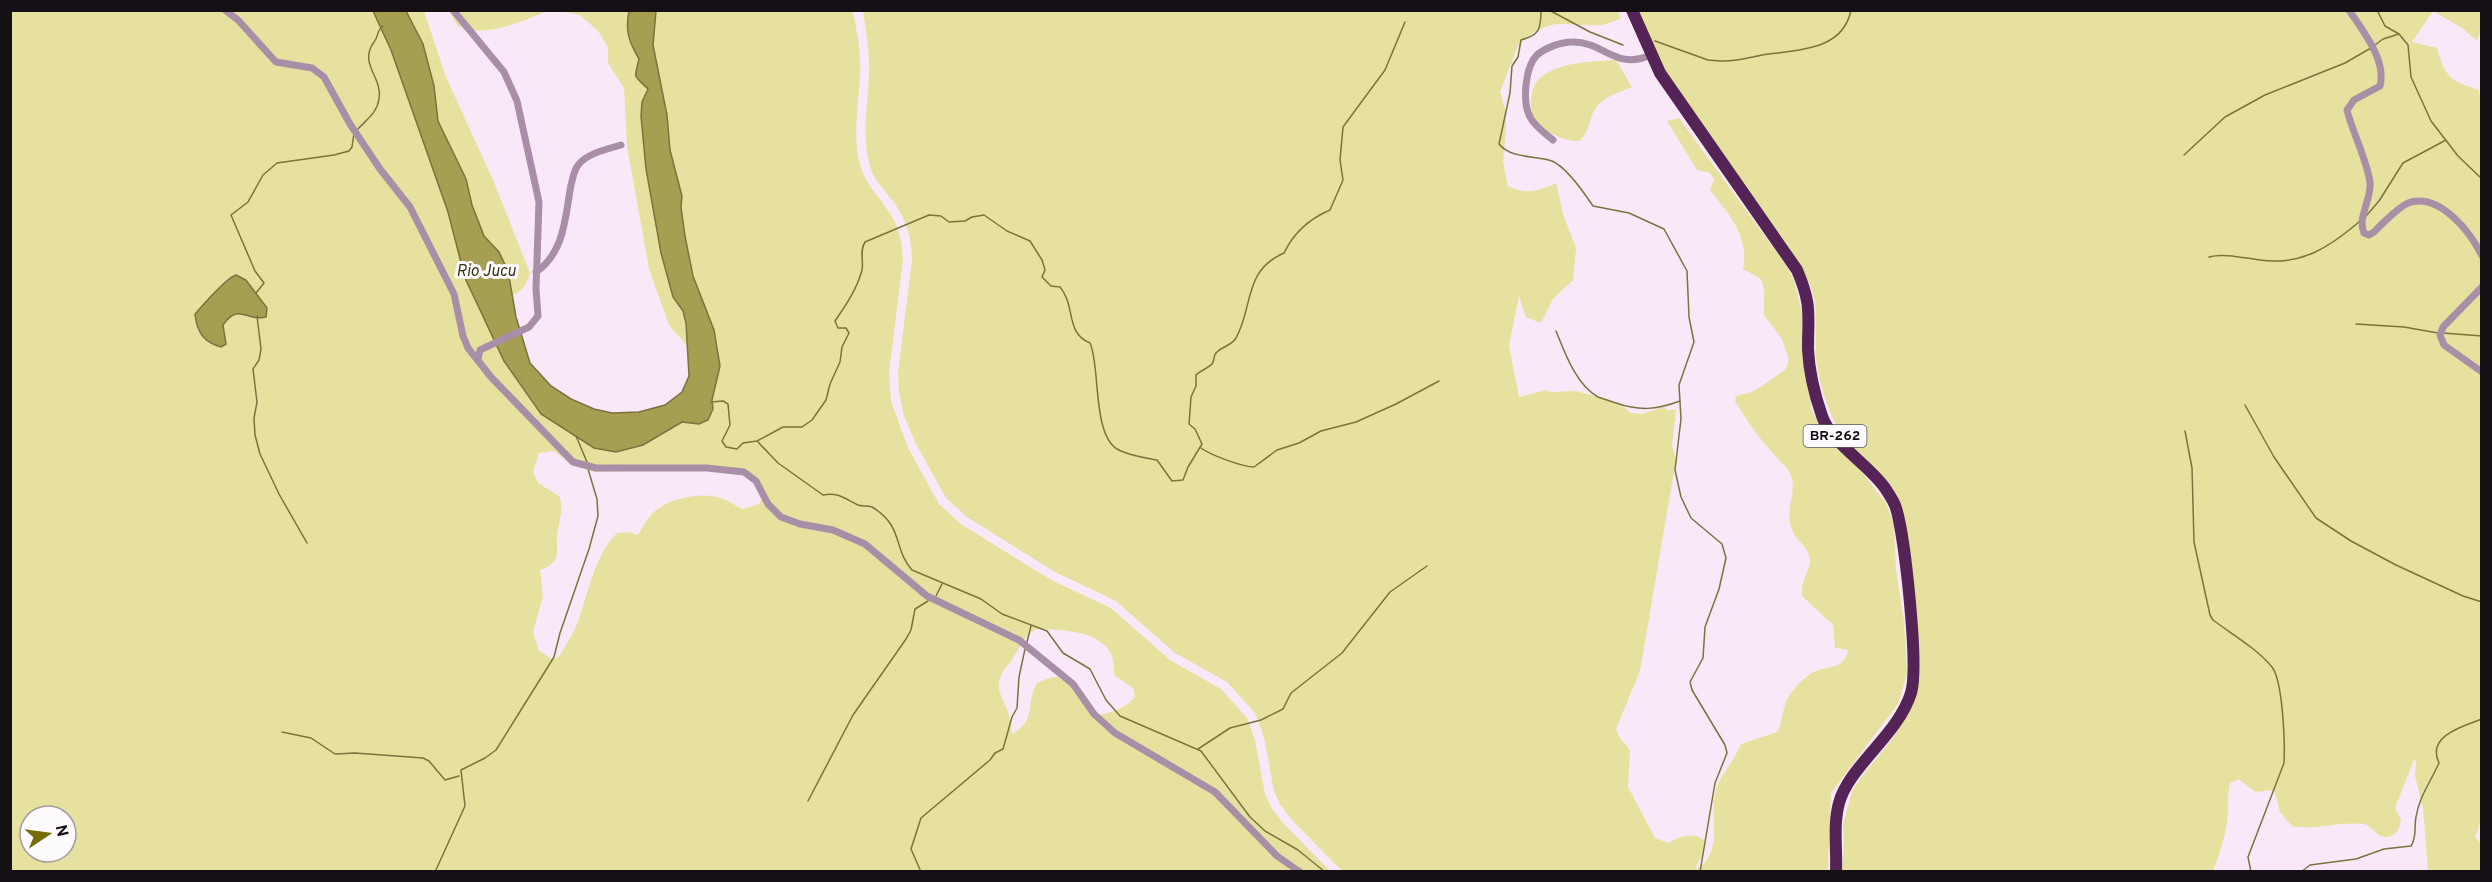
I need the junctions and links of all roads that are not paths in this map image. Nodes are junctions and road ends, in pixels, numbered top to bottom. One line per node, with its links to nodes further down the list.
1 (225, 10): 11 (street)
2 (453, 10): 9 (street)
3 (1632, 10): 5 (highway, BR-262)
4 (2349, 10): 8 (street)
5 (1651, 55): 6 (street); 14 (highway, BR-262)
6 (1553, 140)
7 (621, 145): 9 (street)
8 (2481, 256)
9 (536, 272): 11 (street)
10 (2481, 287): 12 (street)
11 (478, 359): 13 (street)
12 (2481, 372)
13 (1300, 872)
14 (1836, 872)

